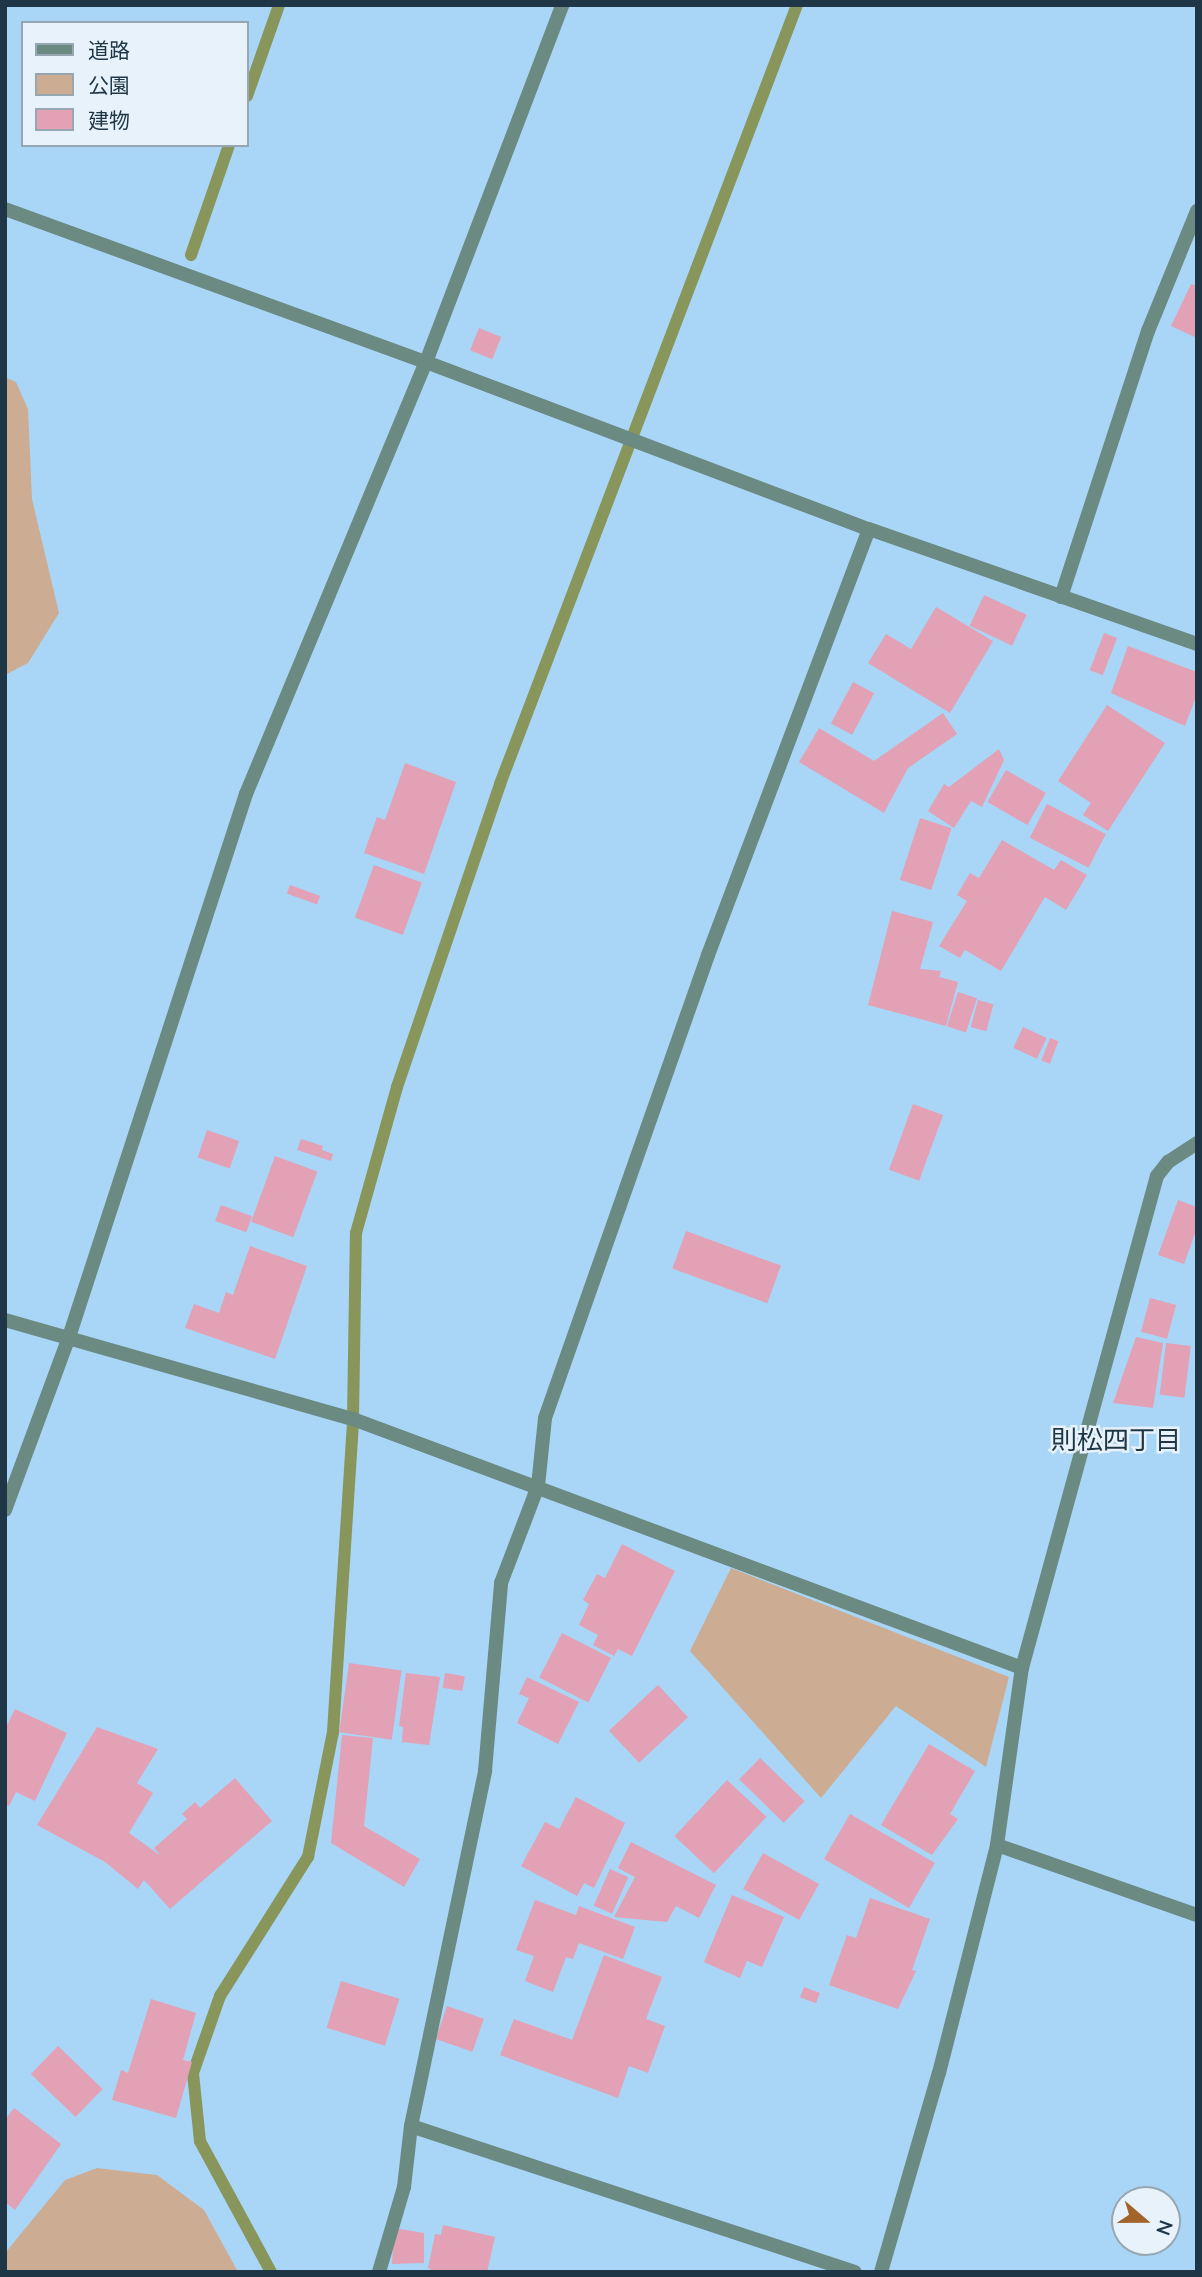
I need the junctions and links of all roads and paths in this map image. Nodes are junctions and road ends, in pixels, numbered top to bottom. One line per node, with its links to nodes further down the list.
1 (562, 5): 4 (street)
2 (5, 209): 4 (street)
3 (1197, 211): 6 (street)
4 (426, 362): 5 (street); 10 (street)
5 (869, 529): 6 (street); 11 (street)
6 (1061, 597): 7 (street)
7 (1197, 645)
8 (1197, 1143): 13 (street)
9 (5, 1320): 10 (street)
10 (68, 1337): 11 (street); 12 (street)
11 (538, 1486): 13 (street); 16 (street)
12 (5, 1510)
13 (1022, 1668): 14 (street)
14 (997, 1844): 15 (street); 19 (street)
15 (1197, 1914)
16 (411, 2126): 17 (street); 18 (street)
17 (379, 2272)
18 (855, 2272)
19 (881, 2272)

